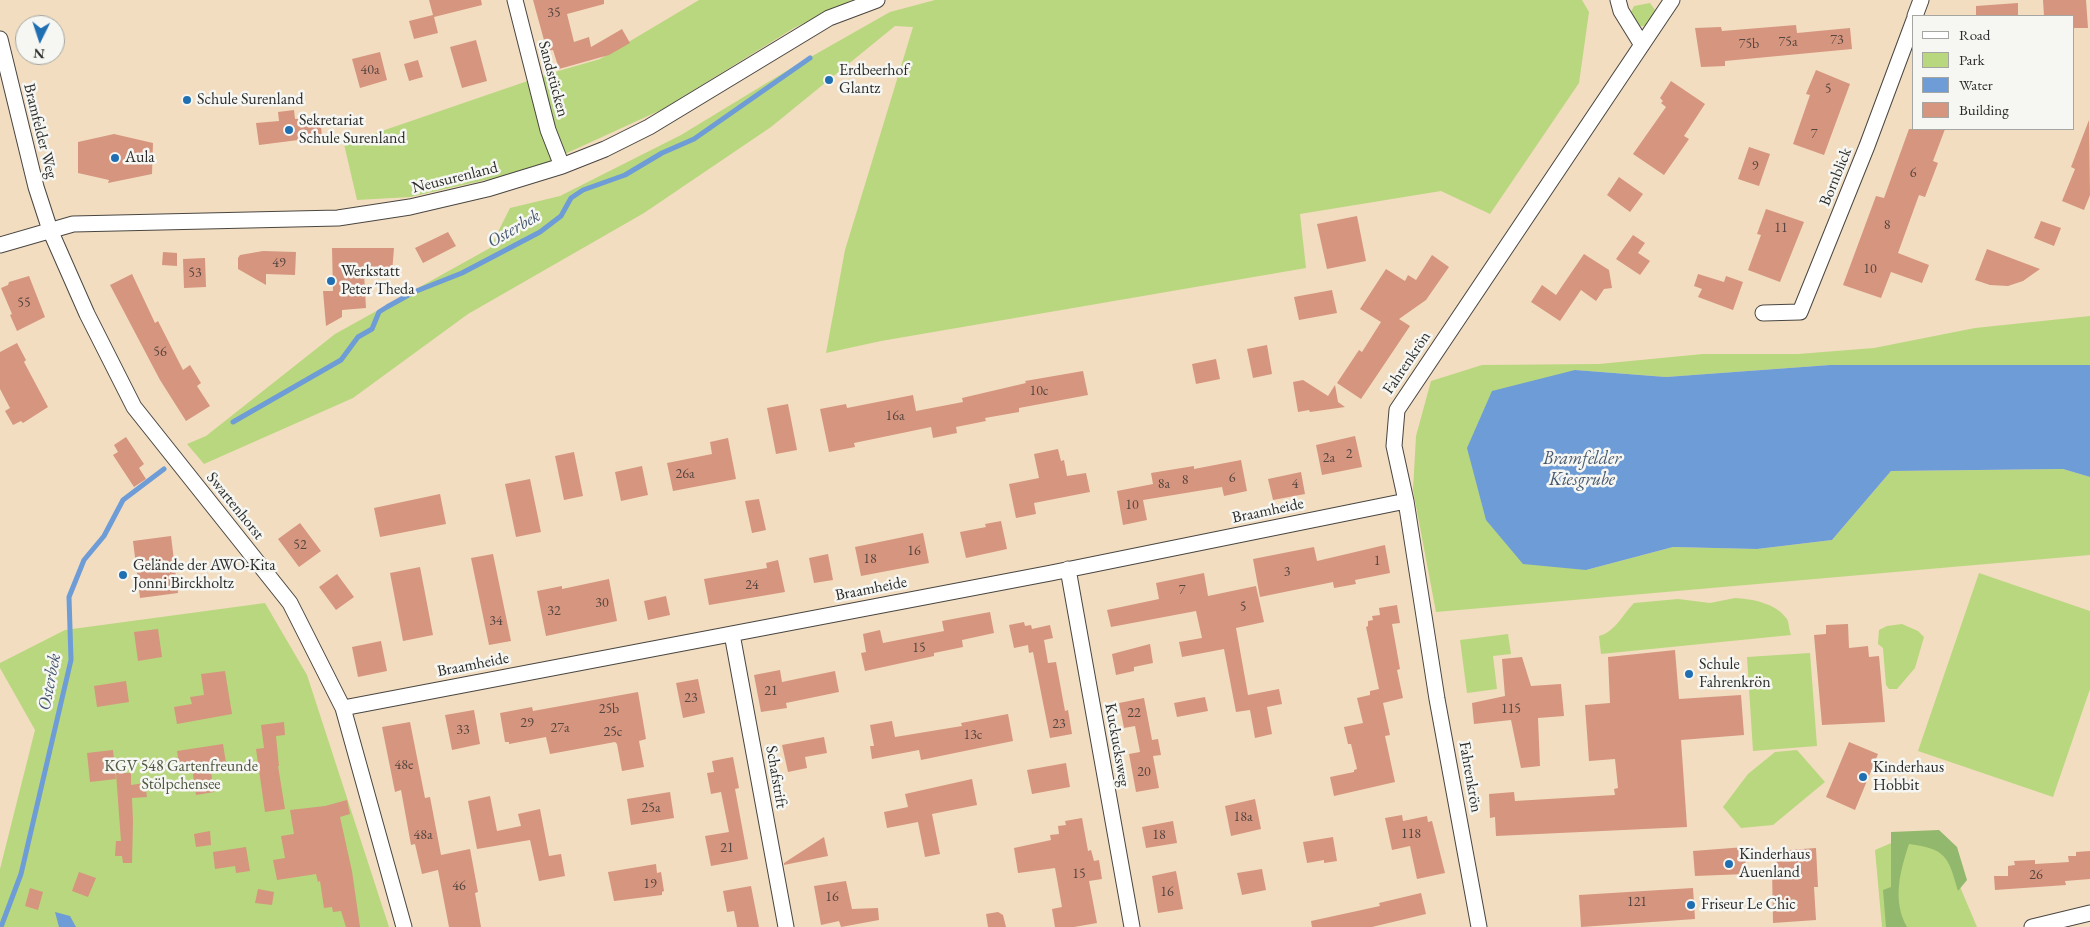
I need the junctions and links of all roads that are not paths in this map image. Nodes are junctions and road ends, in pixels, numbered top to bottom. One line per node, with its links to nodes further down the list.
1 (515, 0): 10 (street, Sandstücken)
2 (877, 0): 10 (street, Neusurenland)
3 (1618, 0): 9 (street)
4 (1672, 0): 9 (street, Fahrenkrön)
5 (1921, 0): 6 (street, Bornblick)
6 (1915, 15)
7 (1912, 23): 13 (street, Bornblick)
8 (0, 38): 11 (street, Bramfelder Weg)
9 (1642, 45): 14 (street, Fahrenkrön)
10 (562, 166): 11 (street, Neusurenland)
11 (50, 230): 12 (street, Neusurenland); 17 (street, Swartenhorst)
12 (0, 245)
13 (1763, 313)
14 (1406, 501): 15 (street, Braamheide); 22 (street, Fahrenkrön)
15 (1068, 569): 16 (street, Braamheide); 21 (street, Kuckucksweg)
16 (732, 634): 17 (street, Braamheide); 20 (street, Schafstrift)
17 (343, 708): 19 (street, Swartenhorst)
18 (2090, 913): 23 (street)
19 (404, 927)
20 (786, 927)
21 (1132, 927)
22 (1479, 927)
23 (2032, 927)

